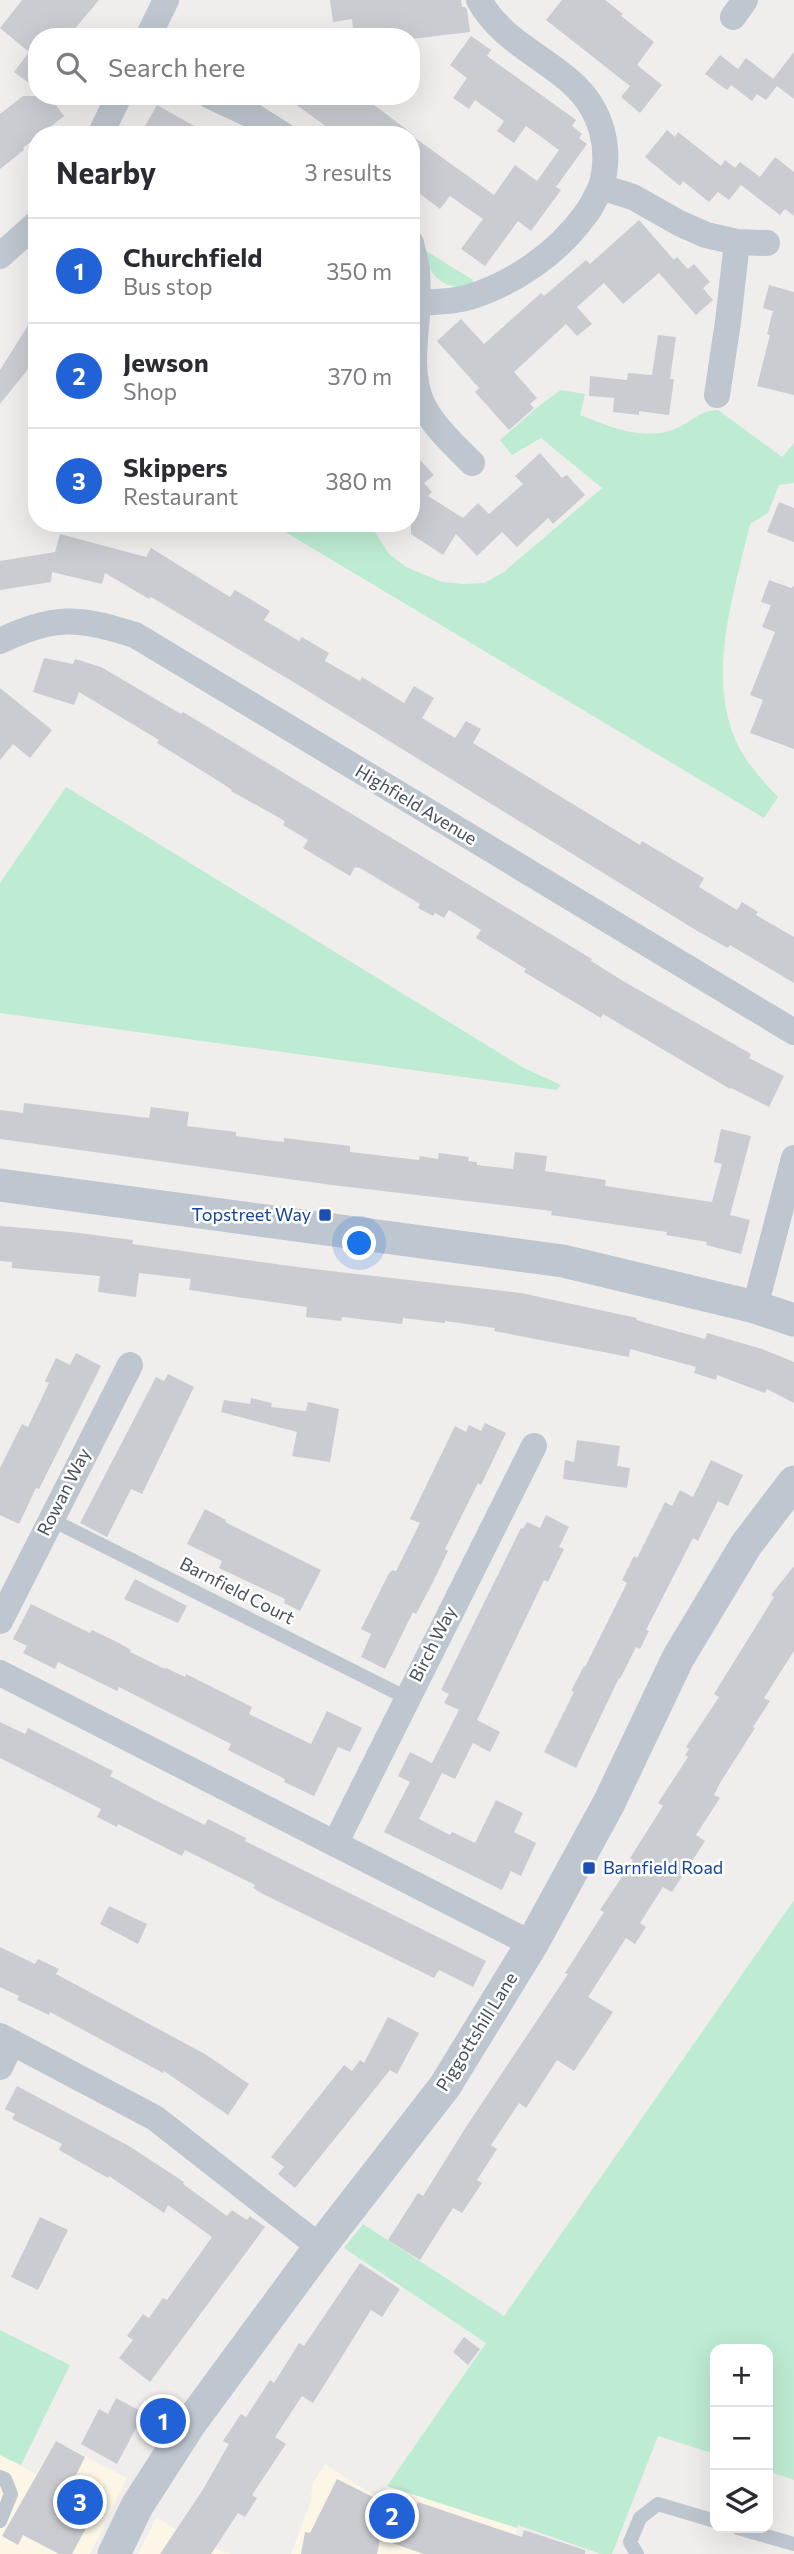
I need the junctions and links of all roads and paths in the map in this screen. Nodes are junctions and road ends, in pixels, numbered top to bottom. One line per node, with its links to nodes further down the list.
1 (166, 0): 3 (street)
2 (479, 0): 8 (street)
3 (152, 28)
4 (115, 105): 6 (street)
5 (230, 105): 7 (street)
6 (104, 126)
7 (269, 126)
8 (601, 187): 10 (street); 13 (street)
9 (28, 231): 12 (street)
10 (737, 242): 11 (street); 14 (street)
11 (766, 243)
12 (0, 256)
13 (420, 303)
14 (717, 395)
15 (420, 398): 16 (street)
16 (472, 463)
17 (0, 641): 18 (street, Highfield Avenue)
18 (794, 1032)
19 (794, 1158): 21 (street)
20 (0, 1185): 21 (street)
21 (755, 1307): 22 (street)
22 (794, 1320)
23 (130, 1365): 26 (street, Rowan Way)
24 (534, 1446): 29 (street, Birch Way)
25 (794, 1482): 31 (street, Piggottshill Lane)
26 (50, 1519): 27 (street, Rowan Way); 29 (lane, Barnfield Court)
27 (0, 1621)
28 (0, 1673): 30 (street)
29 (407, 1698): 30 (street, Birch Way)
30 (335, 1844): 31 (street)
31 (532, 1944): 34 (street, Piggottshill Lane)
32 (6, 2039): 33 (street); 34 (street)
33 (0, 2067)
34 (320, 2247): 40 (street, Piggottshill Lane)
35 (0, 2477): 37 (lane)
36 (710, 2520): 41 (lane)
37 (0, 2521)
38 (756, 2533): 39 (lane)
39 (794, 2544)
40 (114, 2554)
41 (638, 2554)

